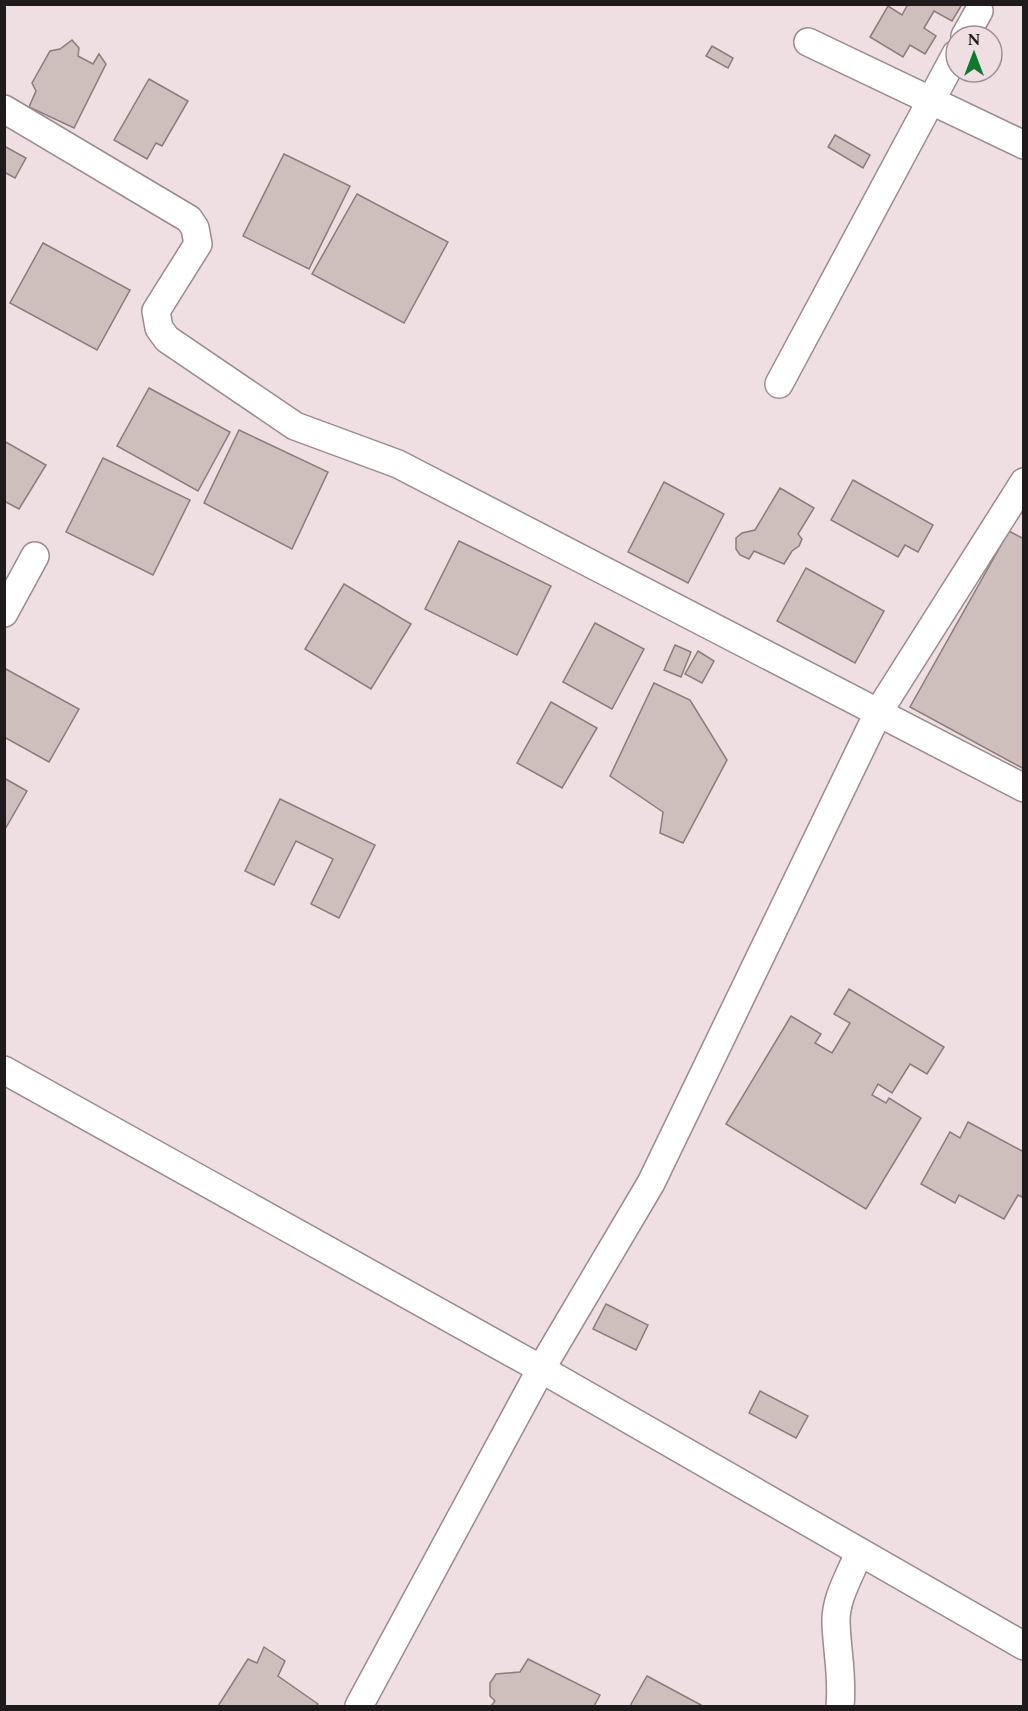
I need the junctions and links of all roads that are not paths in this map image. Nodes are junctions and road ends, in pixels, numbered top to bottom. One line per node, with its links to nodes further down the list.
1 (979, 11): 2 (street)
2 (972, 24)
3 (808, 42): 5 (street)
4 (944, 76): 5 (street)
5 (931, 100): 7 (street); 8 (street)
6 (4, 109): 12 (street)
7 (1023, 145)
8 (779, 384)
9 (1023, 482): 12 (street)
10 (35, 556): 11 (street)
11 (4, 613)
12 (879, 711): 13 (street); 15 (street)
13 (1023, 788)
14 (4, 1070): 15 (street)
15 (541, 1369): 16 (street); 18 (street)
16 (859, 1553): 17 (street); 19 (street)
17 (1023, 1646)
18 (358, 1707)
19 (840, 1707)

